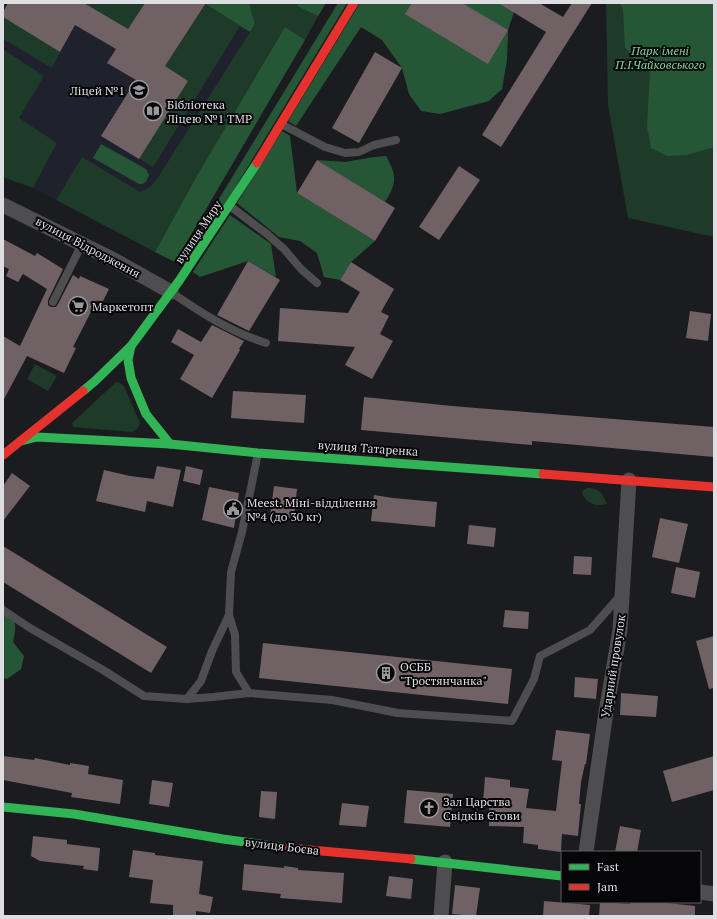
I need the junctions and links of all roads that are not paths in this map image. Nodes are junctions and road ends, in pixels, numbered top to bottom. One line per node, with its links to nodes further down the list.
1 (354, 3): 2 (street, вулиця Миру)
2 (281, 124): 3 (lane); 5 (street, вулиця Миру)
3 (396, 140)
4 (3, 205): 6 (street, вулиця Відродження)
5 (230, 206): 7 (lane); 8 (street, вулиця Миру)
6 (82, 244): 8 (street, вулиця Відродження); 9 (lane)
7 (317, 283)
8 (171, 292): 10 (lane); 11 (street, вулиця Миру)
9 (53, 302)
10 (266, 343)
11 (131, 346): 12 (street, вулиця Миру); 13 (street)
12 (21, 441): 13 (street, вулиця Татаренка); 15 (street, вулиця Миру)
13 (170, 444): 14 (street, вулиця Татаренка)
14 (258, 452): 16 (street, вулиця Татаренка); 20 (lane)
15 (3, 455)
16 (629, 480): 17 (street, вулиця Татаренка); 18 (street, Ударний провулок)
17 (714, 487)
18 (622, 594): 21 (lane); 24 (street, Ударний провулок)
19 (3, 610): 22 (lane)
20 (229, 615): 21 (lane); 22 (lane)
21 (249, 693): 22 (lane)
22 (187, 699)
23 (3, 807): 25 (street, вулиця Боєва)
24 (586, 851)
25 (445, 862): 26 (street, вулиця Боєва); 29 (street)
26 (561, 876)
27 (701, 892): 28 (street)
28 (714, 894)
29 (441, 916)

